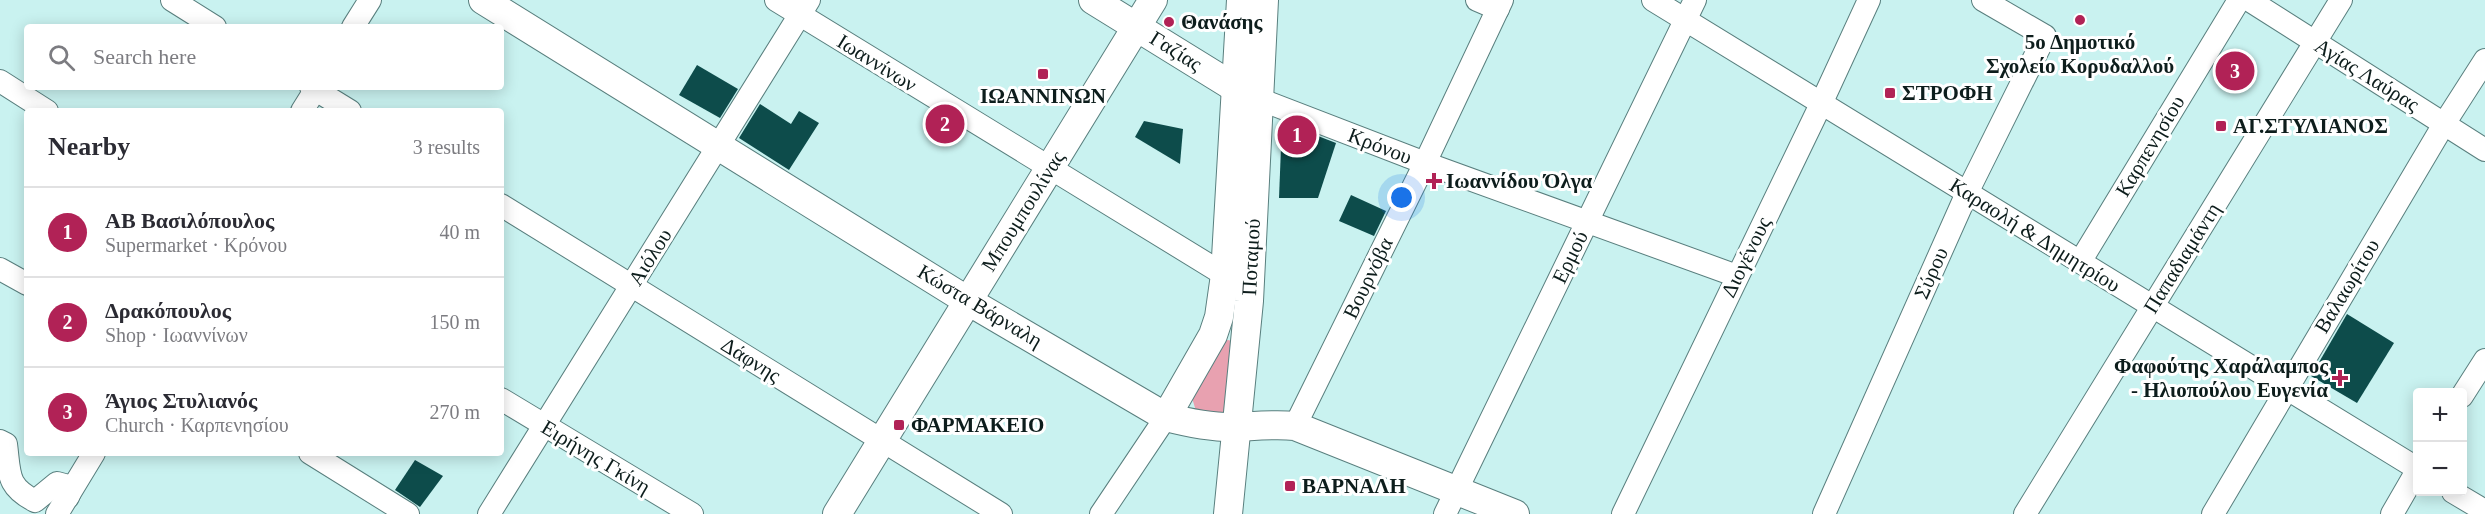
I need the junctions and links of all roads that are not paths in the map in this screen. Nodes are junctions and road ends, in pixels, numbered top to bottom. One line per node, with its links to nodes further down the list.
1 (172, 0): 19 (street)
2 (370, 0): 20 (street)
3 (483, 0): 33 (street, Κώστα Βάρναλη)
4 (776, 0): 17 (street, Ιωαννίνων)
5 (1093, 0): 21 (street, Γαζίας)
6 (1153, 0): 21 (street, Μπουμπουλίνας)
7 (1241, 0): 27 (street, Ποταμού)
8 (1264, 0): 27 (street, Ποταμού)
9 (1477, 0): 16 (street)
10 (1653, 0): 18 (street, Καραολή & Δημητρίου)
11 (1869, 0): 28 (street, Διογένους)
12 (1983, 0): 37 (street, Σύρου)
13 (2239, 0): 40 (street, Καρπενησίου)
14 (2249, 0): 22 (street, Αγίας Λαύρας)
15 (2341, 1): 22 (street, Παπαδιαμάντη)
16 (1500, 4): 35 (street, Βουρνόβα)
17 (805, 7): 33 (street, Αιόλου); 36 (street, Ιωαννίνων)
18 (1690, 10): 28 (street, Καραολή & Δημητρίου); 39 (street, Ερμού)
19 (210, 24)
20 (356, 24)
21 (1137, 27): 27 (street, Γαζίας); 36 (street, Μπουμπουλίνας)
22 (2316, 43): 32 (street, Αγίας Λαύρας); 47 (street, Παπαδιαμάντη)
23 (2485, 60): 32 (street, Βαλαωρίτου)
24 (0, 81): 29 (street)
25 (314, 90): 30 (street)
26 (318, 90): 31 (street)
27 (1249, 95): 35 (street, Κρόνου); 42 (street, Ποταμού); 55 (street, Ποταμού)
28 (1821, 104): 37 (street, Καραολή & Δημητρίου); 43 (street, Διογένους)
29 (42, 108)
30 (304, 108)
31 (345, 108)
32 (2444, 124): 34 (street, Αγίας Λαύρας); 49 (street, Βαλαωρίτου)
33 (718, 146): 45 (street, Αιόλου); 46 (street, Κώστα Βάρναλη)
34 (2485, 150)
35 (1425, 163): 39 (street, Κρόνου); 54 (street, Βουρνόβα)
36 (1049, 169): 42 (street, Ιωαννίνων); 46 (street, Μπουμπουλίνας)
37 (1967, 193): 40 (street, Καραολή & Δημητρίου); 75 (street, Σύρου)
38 (504, 207): 45 (street, Δάφνης)
39 (1586, 222): 43 (street, Κρόνου); 63 (street, Ερμού)
40 (2080, 262): 47 (street, Καραολή & Δημητρίου)
41 (0, 269): 44 (street)
42 (1225, 275): 52 (street, Ποταμού)
43 (1737, 276): 74 (street, Διογένους)
44 (24, 282)
45 (631, 286): 53 (street, Αιόλου); 57 (street, Δάφνης)
46 (968, 301): 52 (street, Κώστα Βάρναλη); 57 (street, Μπουμπουλίνας)
47 (2152, 306): 49 (street, Καραολή & Δημητρίου); 76 (street, Παπαδιαμάντη)
48 (2485, 360): 50 (street)
49 (2286, 389): 60 (street, Καραολή & Δημητρίου); 77 (street, Βαλαωρίτου)
50 (2467, 389)
51 (504, 401): 53 (street, Ειρήνης Γκίνη)
52 (1166, 417): 55 (street, Κώστα Βάρναλη); 71 (street)
53 (544, 426): 67 (street, Αιόλου); 68 (street, Ειρήνης Γκίνη)
54 (1295, 426): 55 (street, Κώστα Βάρναλη); 63 (street, Κώστα Βάρναλη)
55 (1236, 427): 72 (street, Ποταμού)
56 (0, 441): 64 (street)
57 (882, 441): 69 (street, Μπουμπουλίνας); 70 (street, Δάφνης)
58 (92, 456): 64 (street)
59 (315, 456): 66 (street)
60 (2413, 466)
61 (2413, 478): 78 (street)
62 (2461, 496): 65 (street)
63 (1450, 503): 73 (street, Κώστα Βάρναλη)
64 (63, 505)
65 (2485, 511)
66 (408, 514)
67 (489, 514)
68 (692, 514)
69 (837, 514)
70 (1001, 514)
71 (1101, 514)
72 (1228, 514)
73 (1515, 514)
74 (1623, 514)
75 (1824, 514)
76 (2025, 514)
77 (2212, 514)
78 (2392, 514)

